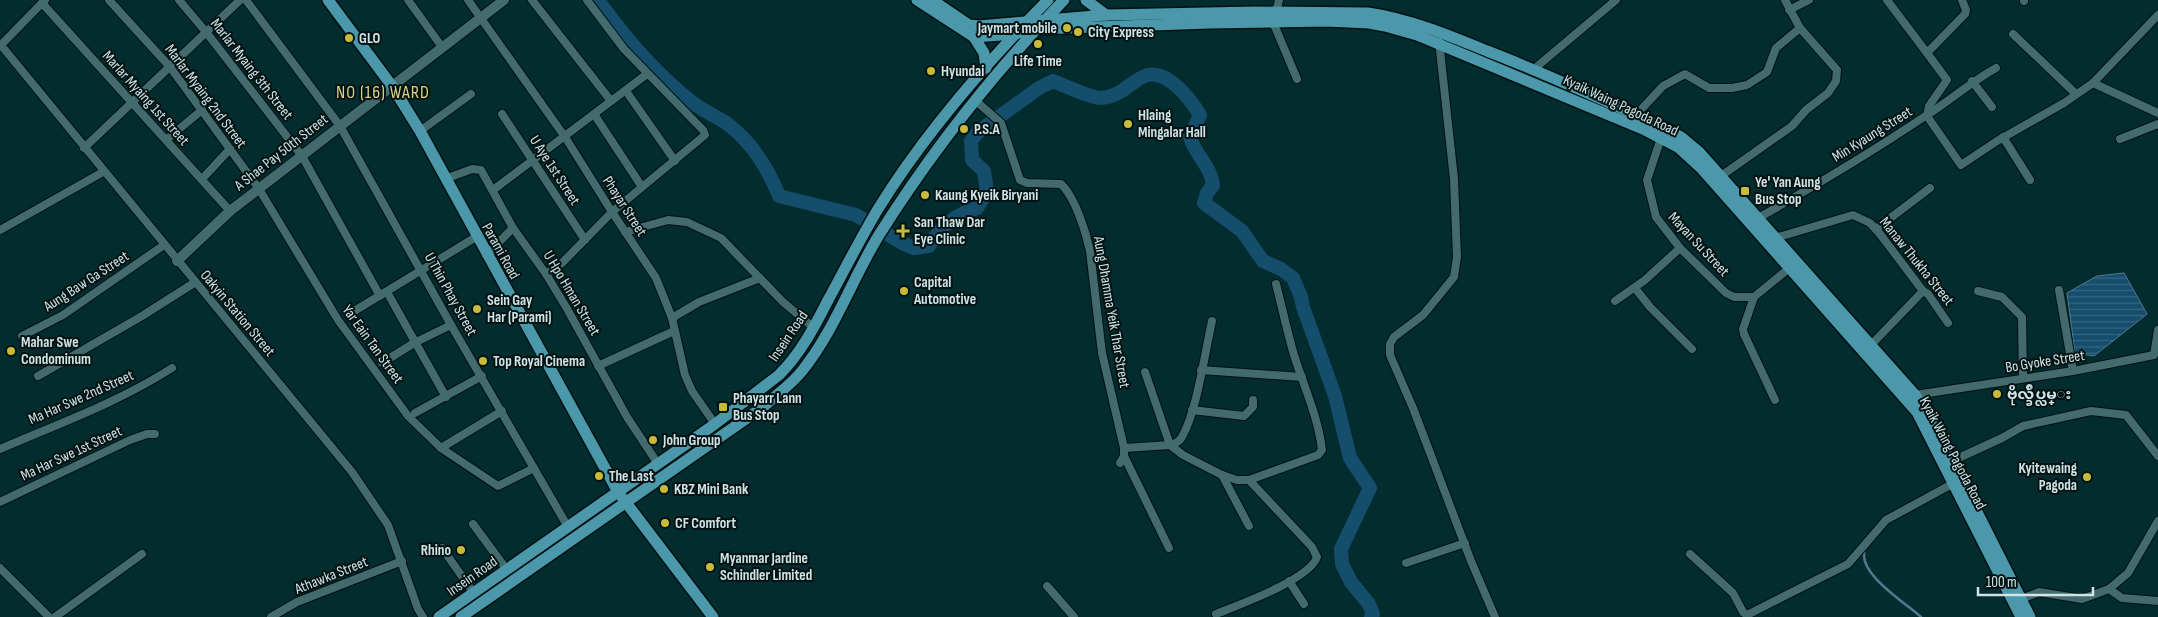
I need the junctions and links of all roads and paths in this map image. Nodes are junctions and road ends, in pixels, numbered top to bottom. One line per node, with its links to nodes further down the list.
1 (109, 0): 41 (street, Marlar Myaing 2nd Street)
2 (179, 0): 32 (street, Marlar Myaing 3th Street)
3 (240, 0): 32 (street)
4 (246, 0): 65 (street, U Thin Phay Street)
5 (328, 0): 50 (main road, Parami Road)
6 (408, 0): 39 (street)
7 (468, 0): 27 (street, Phayar Street)
8 (504, 0): 27 (street, A Shae Pay 50th Street)
9 (532, 0): 55 (street)
10 (587, 0): 45 (street)
11 (917, 0): 36 (main road)
12 (932, 0): 29 (main road, Kyaik Waing Pagoda Road)
13 (1048, 0): 29 (main road, Insein Road)
14 (1064, 0): 28 (main road, Insein Road)
15 (1086, 0): 24 (main road)
16 (1279, 0): 26 (street)
17 (1616, 0): 44 (street)
18 (1785, 0): 23 (street)
19 (1809, 0): 23 (street)
20 (1887, 0): 40 (street)
21 (1962, 0): 40 (street)
22 (44, 1): 38 (street); 56 (street, Marlar Myaing 1st Street)
23 (1789, 10): 30 (street)
24 (1106, 15): 26 (main road, Kyaik Waing Pagoda Road); 28 (main road, Kyaik Waing Pagoda Road)
25 (2158, 15): 49 (street)
26 (1274, 17): 31 (main road, Kyaik Waing Pagoda Road); 33 (main road, Kyaik Waing Pagoda Road); 37 (main road, Kyaik Waing Pagoda Road); 46 (street)
27 (481, 18): 39 (street, A Shae Pay 50th Street); 68 (street, Phayar Street)
28 (1046, 19): 29 (main road, Kyaik Waing Pagoda Road); 31 (main road, Insein Road)
29 (1028, 21): 34 (main road, Insein Road)
30 (1800, 28): 62 (street); 78 (street)
31 (1037, 29): 34 (main road, Kyaik Waing Pagoda Road); 54 (main road, Insein Road)
32 (206, 32): 41 (street); 74 (street, Marlar Myaing 3th Street)
33 (1438, 32): 37 (street); 44 (main road, Kyaik Waing Pagoda Road)
34 (1014, 34): 36 (main road, Kyaik Waing Pagoda Road); 42 (main road, Insein Road)
35 (2013, 34): 53 (street)
36 (974, 37): 42 (main road)
37 (1440, 44): 47 (main road, Kyaik Waing Pagoda Road); 165 (street)
38 (0, 45): 72 (street, Oakyin Station Street)
39 (442, 47): 50 (street, A Shae Pay 50th Street)
40 (1927, 53): 63 (street)
41 (170, 67): 56 (street); 58 (street, Marlar Myaing 2nd Street)
42 (986, 68): 113 (main road, Insein Road)
43 (1996, 68): 48 (street, Min Kyaung Street)
44 (1534, 69): 47 (main road); 62 (main road, Kyaik Waing Pagoda Road)
45 (647, 74): 51 (street); 76 (street)
46 (1297, 80)
47 (1531, 81): 67 (main road, Kyaik Waing Pagoda Road)
48 (1972, 81): 57 (street); 63 (street, Min Kyaung Street)
49 (2093, 83): 53 (street); 59 (street)
50 (392, 86): 65 (street, A Shae Pay 50th Street); 66 (main road, Parami Road)
51 (626, 91): 55 (street); 76 (street)
52 (471, 94): 66 (street)
53 (2076, 94): 69 (street)
54 (976, 100): 115 (main road, Insein Road); 150 (street, Aung Dhamma Yeik Thar Street)
55 (611, 102): 61 (street)
56 (132, 103): 70 (street, Marlar Myaing 1st Street); 72 (street)
57 (1992, 107)
58 (202, 110): 70 (street); 73 (street, Marlar Myaing 2nd Street)
59 (2158, 113)
60 (502, 114): 75 (street, U Aye 1st Street)
61 (594, 114): 68 (street); 82 (street)
62 (1636, 115): 67 (main road, Kyaik Waing Pagoda Road)
63 (1927, 116): 69 (street); 88 (street, Min Kyaung Street)
64 (2158, 124): 71 (street)
65 (340, 126): 74 (street, A Shae Pay 50th Street); 101 (street, U Thin Phay Street)
66 (420, 132): 80 (main road, Parami Road)
67 (1663, 133): 78 (main road, Kyaik Waing Pagoda Road); 88 (main road, Kyaik Waing Pagoda Road); 97 (street, Mayan Su Street)
68 (565, 136): 75 (street); 87 (street, Phayar Street)
69 (2003, 138): 81 (street)
70 (166, 140): 79 (street, Marlar Myaing 1st Street)
71 (2120, 140)
72 (84, 148): 77 (street, Oakyin Station Street)
73 (230, 150): 79 (street); 84 (street, Marlar Myaing 2nd Street)
74 (302, 156): 84 (street, A Shae Pay 50th Street); 110 (street, Marlar Myaing 3th Street)
75 (533, 161): 85 (street); 95 (street, U Aye 1st Street)
76 (675, 161): 82 (street)
77 (103, 172): 90 (street); 96 (street, Oakyin Station Street)
78 (1721, 176): 88 (main road, Kyaik Waing Pagoda Road)
79 (202, 179): 86 (street, Marlar Myaing 1st Street)
80 (445, 179): 85 (street, U Hpo Hman Street); 93 (main road, Parami Road)
81 (2030, 180)
82 (642, 187): 87 (street)
83 (1930, 188): 91 (street)
84 (259, 189): 86 (street, A Shae Pay 50th Street); 148 (street, Yar Eain Tan Street)
85 (493, 190): 89 (street, U Hpo Hman Street)
86 (230, 211): 99 (street, A Shae Pay 50th Street)
87 (612, 212): 92 (street, Phayar Street); 95 (street)
88 (1754, 220): 94 (main road, Kyaik Waing Pagoda Road); 100 (main road, Kyaik Waing Pagoda Road)
89 (513, 228): 98 (street); 102 (street, U Hpo Hman Street)
90 (0, 230)
91 (1876, 230): 94 (street, Manaw Thukha Street); 108 (street, Manaw Thukha Street)
92 (625, 232): 103 (street); 116 (street, Phayar Street)
93 (476, 237): 98 (main road, Parami Road); 101 (street)
94 (1775, 238): 100 (main road, Kyaik Waing Pagoda Road)
95 (584, 240): 102 (street)
96 (164, 245): 99 (street, Oakyin Station Street); 123 (street, Aung Baw Ga Street)
97 (1680, 248): 106 (street); 111 (street, Mayan Su Street)
98 (486, 255): 158 (main road, Parami Road)
99 (177, 261): 104 (street, Oakyin Station Street)
100 (1793, 265): 111 (street); 126 (main road, Kyaik Waing Pagoda Road)
101 (422, 271): 110 (street); 119 (street, U Thin Phay Street)
102 (546, 274): 129 (street, U Hpo Hman Street)
103 (760, 278): 116 (street); 120 (street)
104 (194, 283): 134 (street); 170 (street, Oakyin Station Street)
105 (1276, 284): 136 (street)
106 (1634, 288): 112 (street); 125 (street)
107 (2060, 290): 132 (street)
108 (1922, 291): 118 (street, Manaw Thukha Street); 126 (street)
109 (1978, 291): 137 (street)
110 (383, 294): 114 (street); 124 (street, Marlar Myaing 3th Street)
111 (1754, 297): 141 (street)
112 (1615, 301)
113 (825, 307): 115 (main road); 120 (main road, Insein Road)
114 (351, 313)
115 (837, 314): 160 (main road, Insein Road)
116 (672, 318): 121 (street, Phayar Street)
117 (1212, 321): 131 (street)
118 (1948, 323)
119 (452, 325): 124 (street); 135 (street, U Thin Phay Street)
120 (814, 328): 145 (main road, Insein Road)
121 (674, 330): 129 (street); 145 (street, Phayar Street)
122 (2158, 330): 127 (street, Bo Gyoke Street)
123 (22, 336)
124 (414, 343): 128 (street); 139 (street, Marlar Myaing 3th Street)
125 (1692, 349)
126 (1867, 349): 138 (main road, Kyaik Waing Pagoda Road); 157 (main road, Kyaik Waing Pagoda Road)
127 (2156, 356): 132 (street, Bo Gyoke Street)
128 (382, 363)
129 (598, 366): 153 (street, U Hpo Hman Street)
130 (172, 368): 149 (street, Ma Har Swe 2nd Street)
131 (1201, 370): 136 (street); 142 (street)
132 (2073, 371): 137 (street, Bo Gyoke Street)
133 (1145, 372): 147 (street)
134 (38, 376)
135 (482, 376): 139 (street); 143 (street, U Thin Phay Street)
136 (1302, 378): 156 (street)
137 (2023, 378): 138 (street, Bo Gyoke Street)
138 (1915, 395): 152 (main road, Kyaik Waing Pagoda Road)
139 (446, 397): 144 (street)
140 (1253, 400): 142 (street)
141 (1775, 400)
142 (1192, 410): 147 (street)
143 (502, 411): 148 (street); 154 (street, U Thin Phay Street)
144 (415, 413)
145 (715, 424): 153 (main road, Insein Road)
146 (155, 434): 159 (street, Ma Har Swe 1st Street)
147 (1170, 445): 150 (street); 155 (street)
148 (441, 448): 154 (street, Yar Eain Tan Street)
149 (0, 449)
150 (1122, 456): 167 (street)
151 (2158, 456): 152 (street)
152 (1952, 461): 178 (main road, Kyaik Waing Pagoda Road)
153 (658, 464): 158 (main road, Insein Road)
154 (534, 468): 164 (street, U Thin Phay Street)
155 (1222, 475): 156 (street); 163 (street)
156 (1249, 480): 174 (street)
157 (1954, 484): 169 (street); 191 (main road, Kyaik Waing Pagoda Road)
158 (618, 492): 160 (main road, Parami Road); 164 (main road, Insein Road)
159 (0, 502)
160 (627, 502): 187 (main road, Insein Road); 188 (main road, Parami Road)
161 (2158, 521): 176 (street)
162 (473, 524): 173 (street)
163 (1249, 526)
164 (568, 527): 173 (main road, Insein Road)
165 (1465, 542): 171 (street); 190 (street)
166 (442, 548): 177 (street)
167 (1169, 548)
168 (142, 554): 183 (street)
169 (1690, 554)
170 (402, 561): 184 (street, Athawka Street); 185 (street, Oakyin Station Street)
171 (1406, 563)
172 (0, 568): 182 (street)
173 (507, 570): 177 (main road, Insein Road)
174 (1289, 581): 180 (street); 181 (street)
175 (1047, 586): 189 (street)
176 (2109, 589): 178 (street); 179 (street)
177 (473, 592): 186 (main road, Insein Road)
178 (2021, 599): 192 (main road, Kyaik Waing Pagoda Road)
179 (2158, 601)
180 (1304, 604)
181 (1216, 614)
182 (49, 617)
183 (55, 617)
184 (271, 617)
185 (423, 617)
186 (439, 617)
187 (461, 617)
188 (713, 617)
189 (1074, 617)
190 (1495, 617)
191 (2021, 617)
192 (2030, 617)

